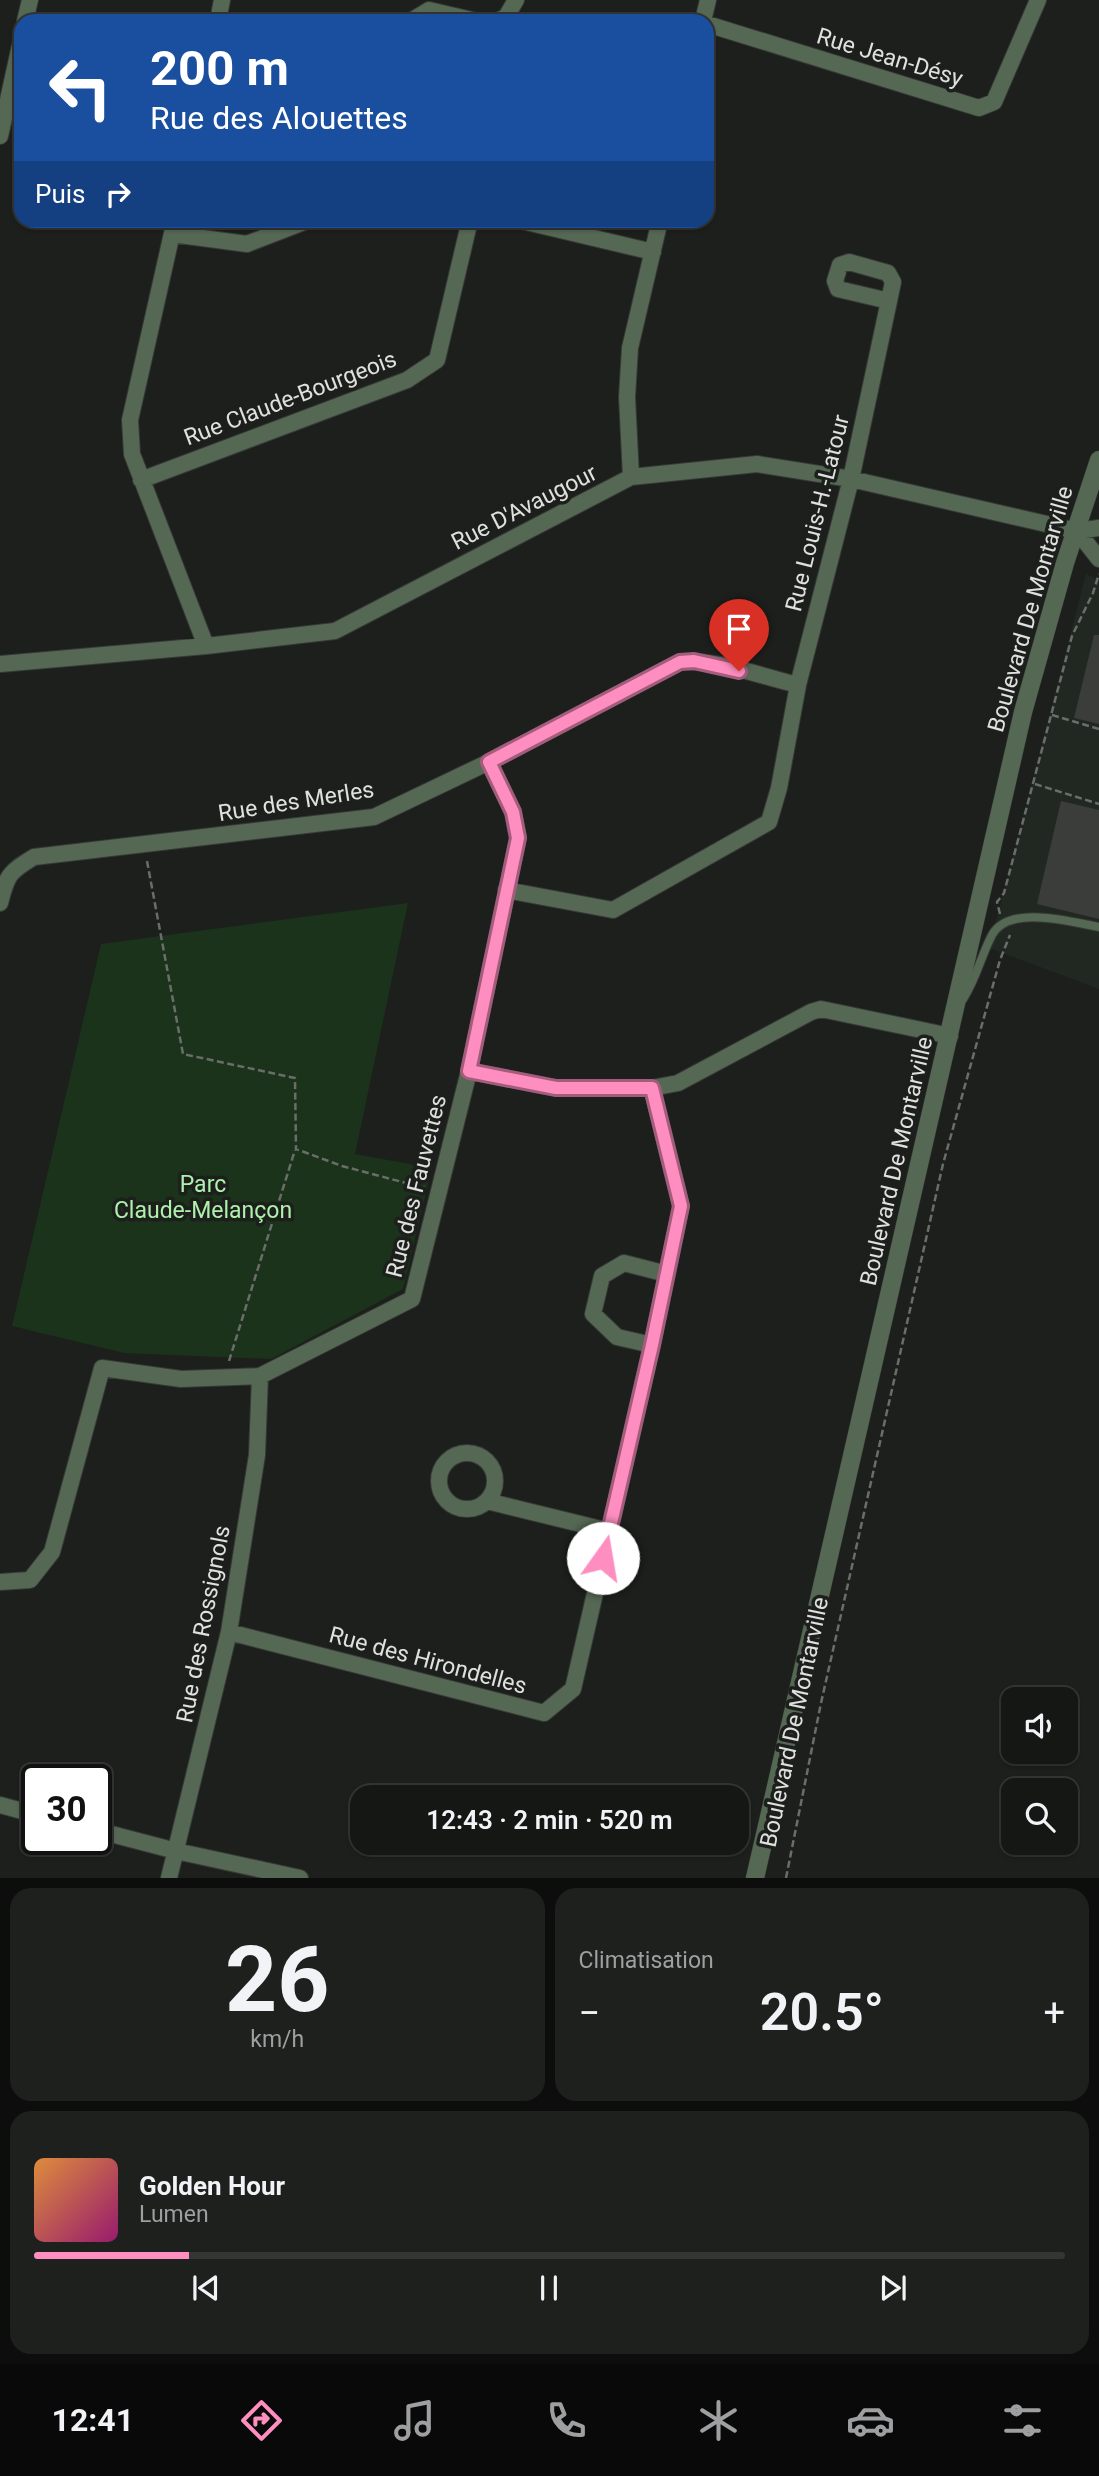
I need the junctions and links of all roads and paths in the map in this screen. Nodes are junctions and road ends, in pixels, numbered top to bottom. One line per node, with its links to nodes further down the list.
1 (1038, 0): 4 (street, Rue Jean-Désy)
2 (422, 14): 3 (street)
3 (446, 14)
4 (714, 26)
5 (14, 73): 6 (street)
6 (0, 136)
7 (173, 228): 17 (street)
8 (177, 228): 9 (street)
9 (288, 228)
10 (468, 228): 17 (street, Rue Claude-Bourgeois)
11 (552, 228): 13 (street)
12 (658, 228): 13 (street)
13 (653, 252): 16 (street)
14 (889, 301): 18 (street, Rue Louis-H.-Latour)
15 (1099, 460): 20 (street, Boulevard De Montarville)
16 (631, 477): 18 (street, Rue D'Avaugour); 25 (street, Rue D'Avaugour)
17 (141, 480): 25 (street)
18 (851, 480): 20 (street, Rue D'Avaugour); 27 (street, Rue Louis-H.-Latour)
19 (1099, 528): 20 (street, Rue D'Avaugour)
20 (1077, 531): 21 (street); 39 (street, Boulevard De Montarville)
21 (1099, 559)
22 (1098, 576): 23 (path)
23 (1093, 593): 24 (path); 28 (path)
24 (1099, 596)
25 (206, 646): 26 (street, Rue D'Avaugour)
26 (1, 660)
27 (798, 685): 30 (street, Rue des Merles); 34 (street, Rue Louis-H.-Latour)
28 (1051, 715): 29 (path); 31 (path)
29 (1099, 729)
30 (489, 762): 33 (street, Rue des Merles); 34 (street, Rue des Fauvettes)
31 (1034, 784): 32 (path); 36 (path)
32 (1099, 804)
33 (144, 845): 35 (street, Rue des Merles); 43 (path)
34 (506, 890): 41 (street, Rue des Fauvettes)
35 (0, 903)
36 (1002, 916)
37 (1099, 927): 39 (lane)
38 (1009, 930): 60 (path, Boulevard De Montarville)
39 (956, 1010): 40 (street, Boulevard De Montarville)
40 (950, 1035): 42 (street); 59 (street, Boulevard De Montarville)
41 (469, 1071): 42 (street); 44 (street, Rue des Fauvettes)
42 (652, 1088): 45 (street, Rue des Hirondelles)
43 (296, 1149): 44 (path); 48 (path)
44 (438, 1192): 47 (street, Rue des Fauvettes)
45 (667, 1274): 46 (street, Rue des Hirondelles); 46 (street)
46 (652, 1345): 50 (street, Rue des Hirondelles)
47 (260, 1376): 48 (street, Rue des Fauvettes); 52 (street, Rue des Rossignols)
48 (224, 1378): 51 (street, Rue des Fauvettes)
49 (488, 1501): 50 (street)
50 (609, 1531): 52 (street, Rue des Hirondelles)
51 (0, 1583)
52 (229, 1632): 56 (street, Rue des Rossignols)
53 (0, 1805): 54 (street)
54 (21, 1811)
55 (112, 1834): 56 (street)
56 (176, 1851): 57 (street, Rue des Rossignols); 58 (street)
57 (169, 1878)
58 (300, 1878)
59 (755, 1878)
60 (786, 1878)

